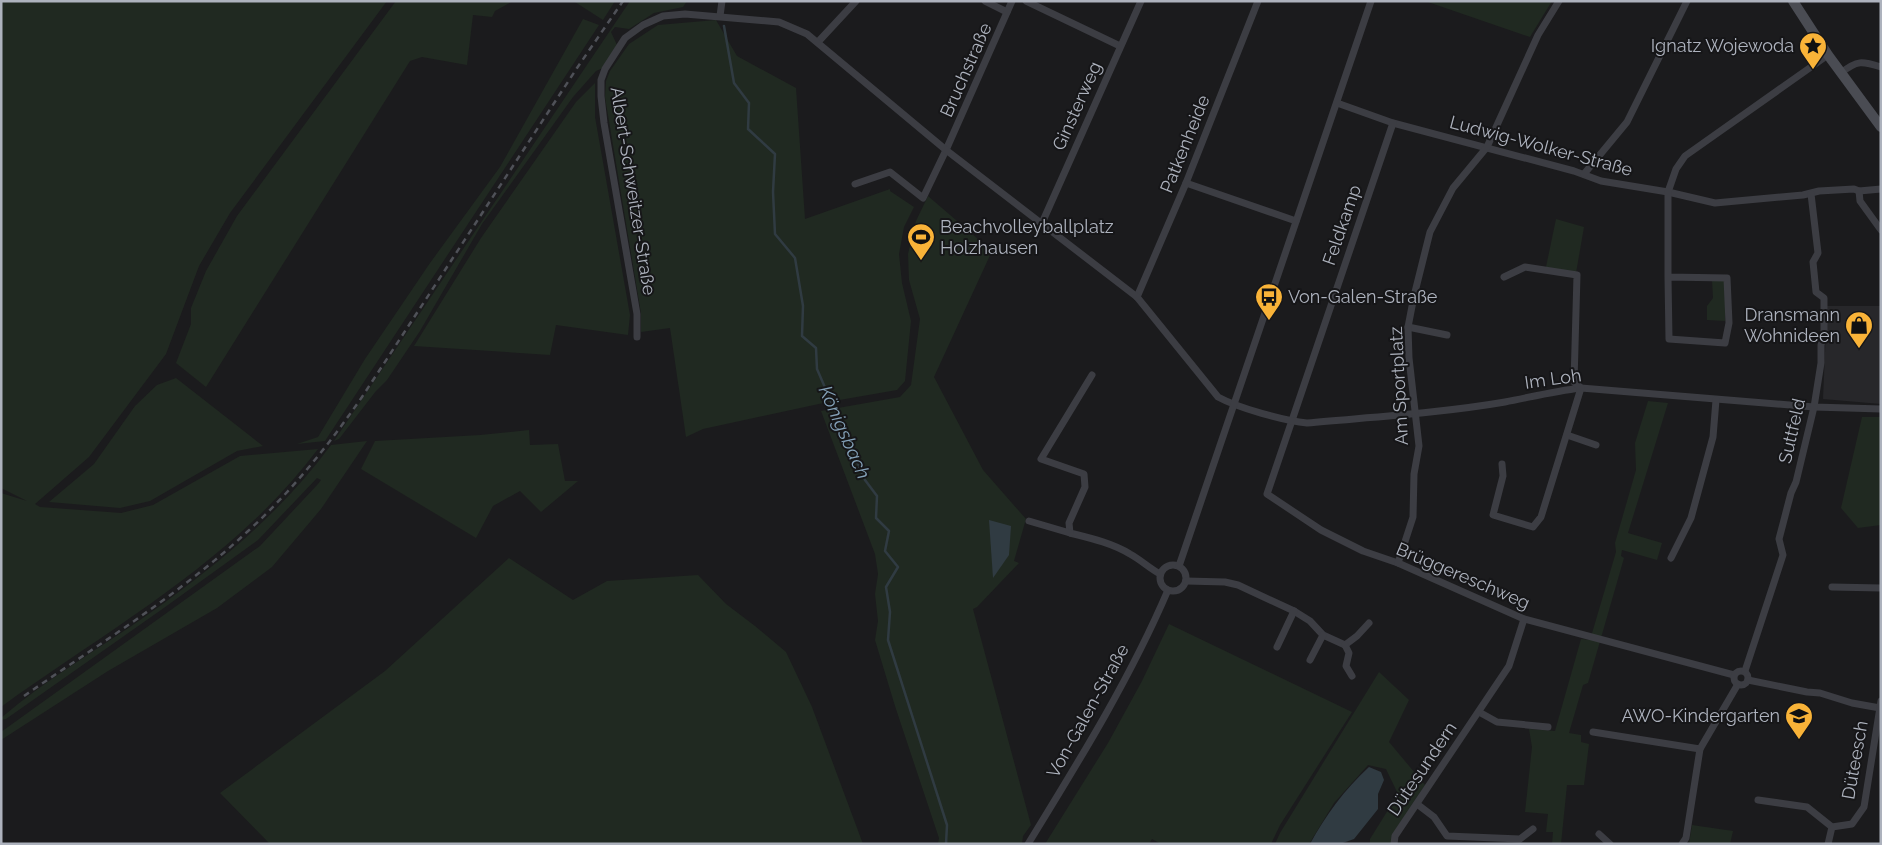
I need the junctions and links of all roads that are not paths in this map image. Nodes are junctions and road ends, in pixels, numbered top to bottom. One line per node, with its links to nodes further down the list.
1 (722, 1): 13 (street)
2 (856, 1): 14 (street)
3 (985, 1): 12 (street)
4 (1012, 1): 12 (street, Bruchstraße)
5 (1026, 1): 15 (street)
6 (1140, 1): 15 (street, Ginsterweg)
7 (1258, 1): 25 (street, Patkenheide)
8 (1371, 1): 19 (street)
9 (1560, 1): 22 (street, Am Sportplatz)
10 (1687, 1): 24 (street)
11 (1793, 1): 16 (street)
12 (1007, 12): 23 (street, Bruchstraße)
13 (720, 16): 14 (street, Albert-Schweitzer-Straße); 39 (street, Albert-Schweitzer-Straße)
14 (818, 42): 23 (street, Albert-Schweitzer-Straße)
15 (1120, 46): 32 (street, Ginsterweg)
16 (1828, 55): 18 (street); 29 (street)
17 (1881, 67): 18 (street)
18 (1841, 73): 21 (street)
19 (1337, 103): 20 (street, Ludwig-Wolker-Straße); 31 (street)
20 (1393, 123): 22 (street, Ludwig-Wolker-Straße); 47 (street, Feldkamp)
21 (1881, 127)
22 (1487, 147): 24 (street, Ludwig-Wolker-Straße); 37 (street, Am Sportplatz)
23 (946, 150): 26 (street); 32 (street, Albert-Schweitzer-Straße)
24 (1584, 174): 29 (street, Ludwig-Wolker-Straße)
25 (1186, 183): 31 (street); 36 (street, Patkenheide)
26 (855, 184)
27 (1881, 189): 28 (street, Ludwig-Wolker-Straße)
28 (1860, 191): 30 (street, Ludwig-Wolker-Straße); 33 (street)
29 (1668, 192): 30 (street, Ludwig-Wolker-Straße); 35 (street)
30 (1811, 194): 44 (street, Suttfeld)
31 (1296, 221): 43 (street)
32 (1042, 223): 36 (street, Albert-Schweitzer-Straße)
33 (1881, 230)
34 (1504, 277): 41 (street)
35 (1668, 277): 35 (street)
36 (1137, 297): 43 (street, Albert-Schweitzer-Straße)
37 (1408, 327): 38 (street); 46 (street, Am Sportplatz)
38 (1447, 335)
39 (638, 336)
40 (1092, 375): 52 (street)
41 (1581, 388): 42 (street, Im Loh); 46 (street, Im Loh); 48 (street)
42 (1716, 400): 44 (street, Im Loh); 53 (street)
43 (1234, 403): 47 (street, Im Loh); 55 (street)
44 (1814, 407): 45 (street, Im Loh); 68 (street, Suttfeld)
45 (1881, 409)
46 (1414, 413): 47 (street, Im Loh); 54 (street, Am Sportplatz)
47 (1290, 422): 54 (street, Brüggereschweg)
48 (1567, 435): 49 (street); 50 (street)
49 (1596, 445)
50 (1502, 464)
51 (1029, 521): 52 (street)
52 (1070, 533): 56 (street)
53 (1671, 558)
54 (1398, 563): 62 (street, Brüggereschweg)
55 (1179, 566): 56 (street); 57 (street)
56 (1160, 574): 60 (street)
57 (1186, 581): 60 (street); 61 (street)
58 (1832, 587): 59 (street)
59 (1881, 588)
60 (1168, 590): 83 (street, Von-Galen-Straße)
61 (1294, 611): 64 (street); 66 (street)
62 (1524, 619): 69 (street, Brüggereschweg); 74 (street, Dütesundern)
63 (1369, 622): 65 (street)
64 (1322, 635): 65 (street); 67 (street)
65 (1345, 644): 70 (street)
66 (1277, 647)
67 (1310, 660)
68 (1745, 671): 69 (street); 71 (street)
69 (1734, 675): 72 (street)
70 (1352, 676)
71 (1748, 680): 72 (street); 73 (street)
72 (1738, 684): 77 (street)
73 (1880, 705): 80 (street, Düteesch)
74 (1478, 712): 75 (street, Dütesundern); 79 (street, Dütesundern)
75 (1548, 727)
76 (1593, 732): 77 (street)
77 (1700, 749): 86 (street)
78 (1758, 800): 80 (street)
79 (1417, 804): 81 (street); 84 (street, Dütesundern)
80 (1832, 827): 87 (street)
81 (1533, 829)
82 (1599, 834): 85 (street)
83 (1028, 844)
84 (1394, 844)
85 (1610, 844)
86 (1682, 844)
87 (1828, 844)

